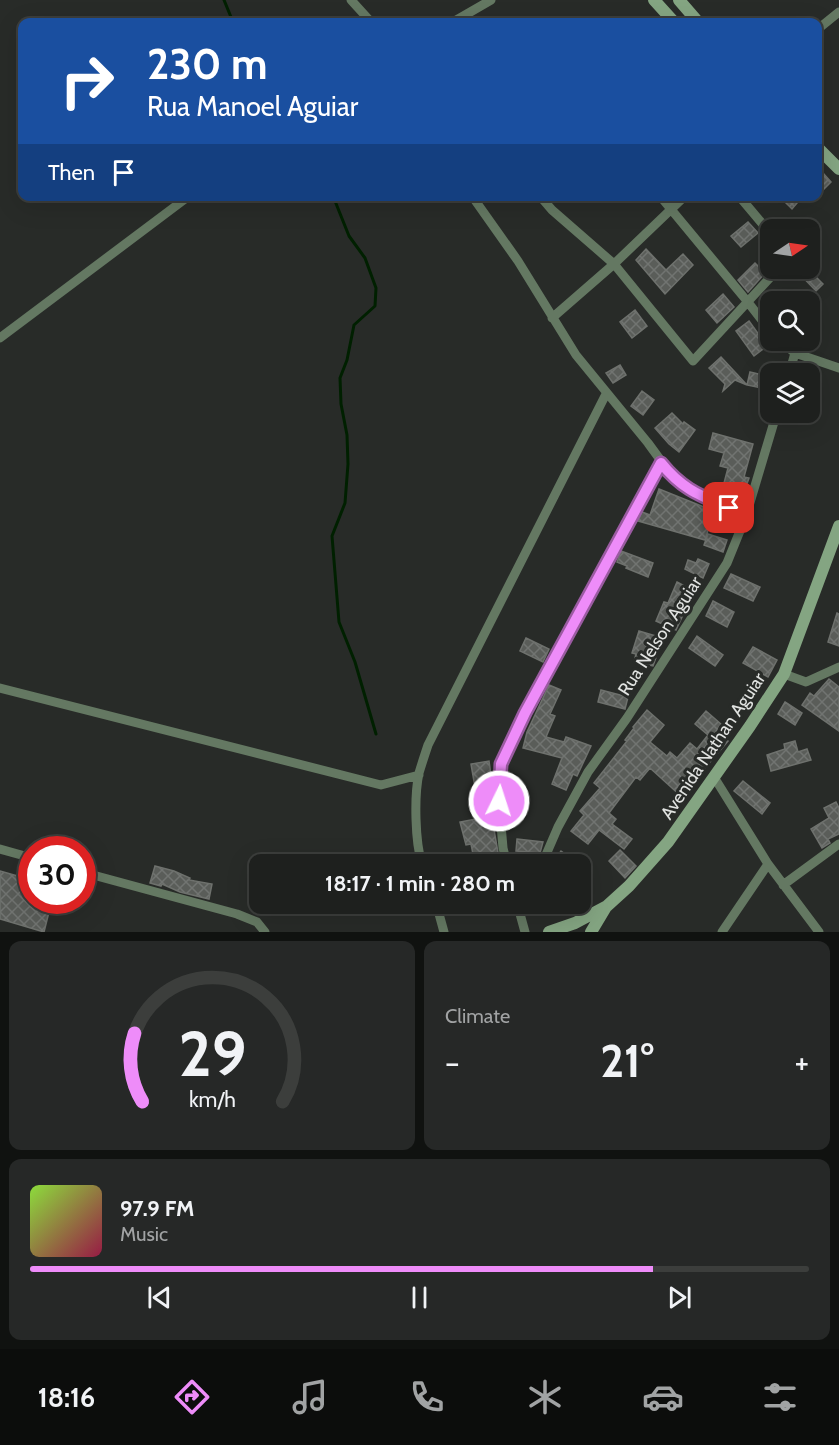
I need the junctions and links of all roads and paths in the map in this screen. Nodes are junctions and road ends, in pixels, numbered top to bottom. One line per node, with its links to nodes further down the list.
1 (351, 0): 6 (street)
2 (491, 0): 7 (street)
3 (654, 0): 8 (main road)
4 (679, 0): 9 (main road)
5 (839, 12): 10 (street)
6 (367, 18)
7 (460, 18)
8 (670, 18)
9 (695, 18)
10 (822, 26)
11 (822, 152): 12 (main road)
12 (839, 169)
13 (183, 201): 26 (street)
14 (476, 201): 24 (street)
15 (544, 201): 21 (street)
16 (665, 201): 19 (street)
17 (680, 201): 19 (street)
18 (743, 201): 20 (street)
19 (672, 208): 21 (street); 23 (street)
20 (760, 221)
21 (614, 264): 23 (street); 24 (street)
22 (768, 279): 23 (street)
23 (747, 301): 25 (street)
24 (552, 318): 31 (street)
25 (760, 318)
26 (0, 338)
27 (793, 351): 28 (street)
28 (795, 353): 29 (street); 30 (street)
29 (792, 363)
30 (839, 368)
31 (606, 394): 33 (street); 39 (street)
32 (774, 423): 34 (street, Rua Nelson Aguiar)
33 (661, 463): 34 (street); 45 (street)
34 (746, 516): 46 (street, Rua Nelson Aguiar)
35 (839, 526): 37 (main road, Avenida Nathan Aguiar)
36 (839, 667): 37 (street)
37 (784, 674): 40 (main road, Avenida Nathan Aguiar)
38 (0, 688): 39 (street)
39 (419, 775): 44 (street)
40 (714, 777): 47 (street); 50 (main road, Avenida Nathan Aguiar)
41 (839, 844): 49 (street)
42 (0, 849): 43 (street)
43 (18, 854)
44 (420, 854)
45 (504, 854)
46 (546, 854)
47 (768, 864): 49 (street); 58 (street)
48 (96, 876): 53 (street)
49 (783, 885): 59 (street)
50 (607, 906): 56 (main road, Avenida Nathan Aguiar); 57 (main road)
51 (439, 914): 54 (street)
52 (520, 914): 55 (street)
53 (265, 932)
54 (444, 932)
55 (525, 932)
56 (549, 932)
57 (591, 932)
58 (722, 932)
59 (819, 932)

